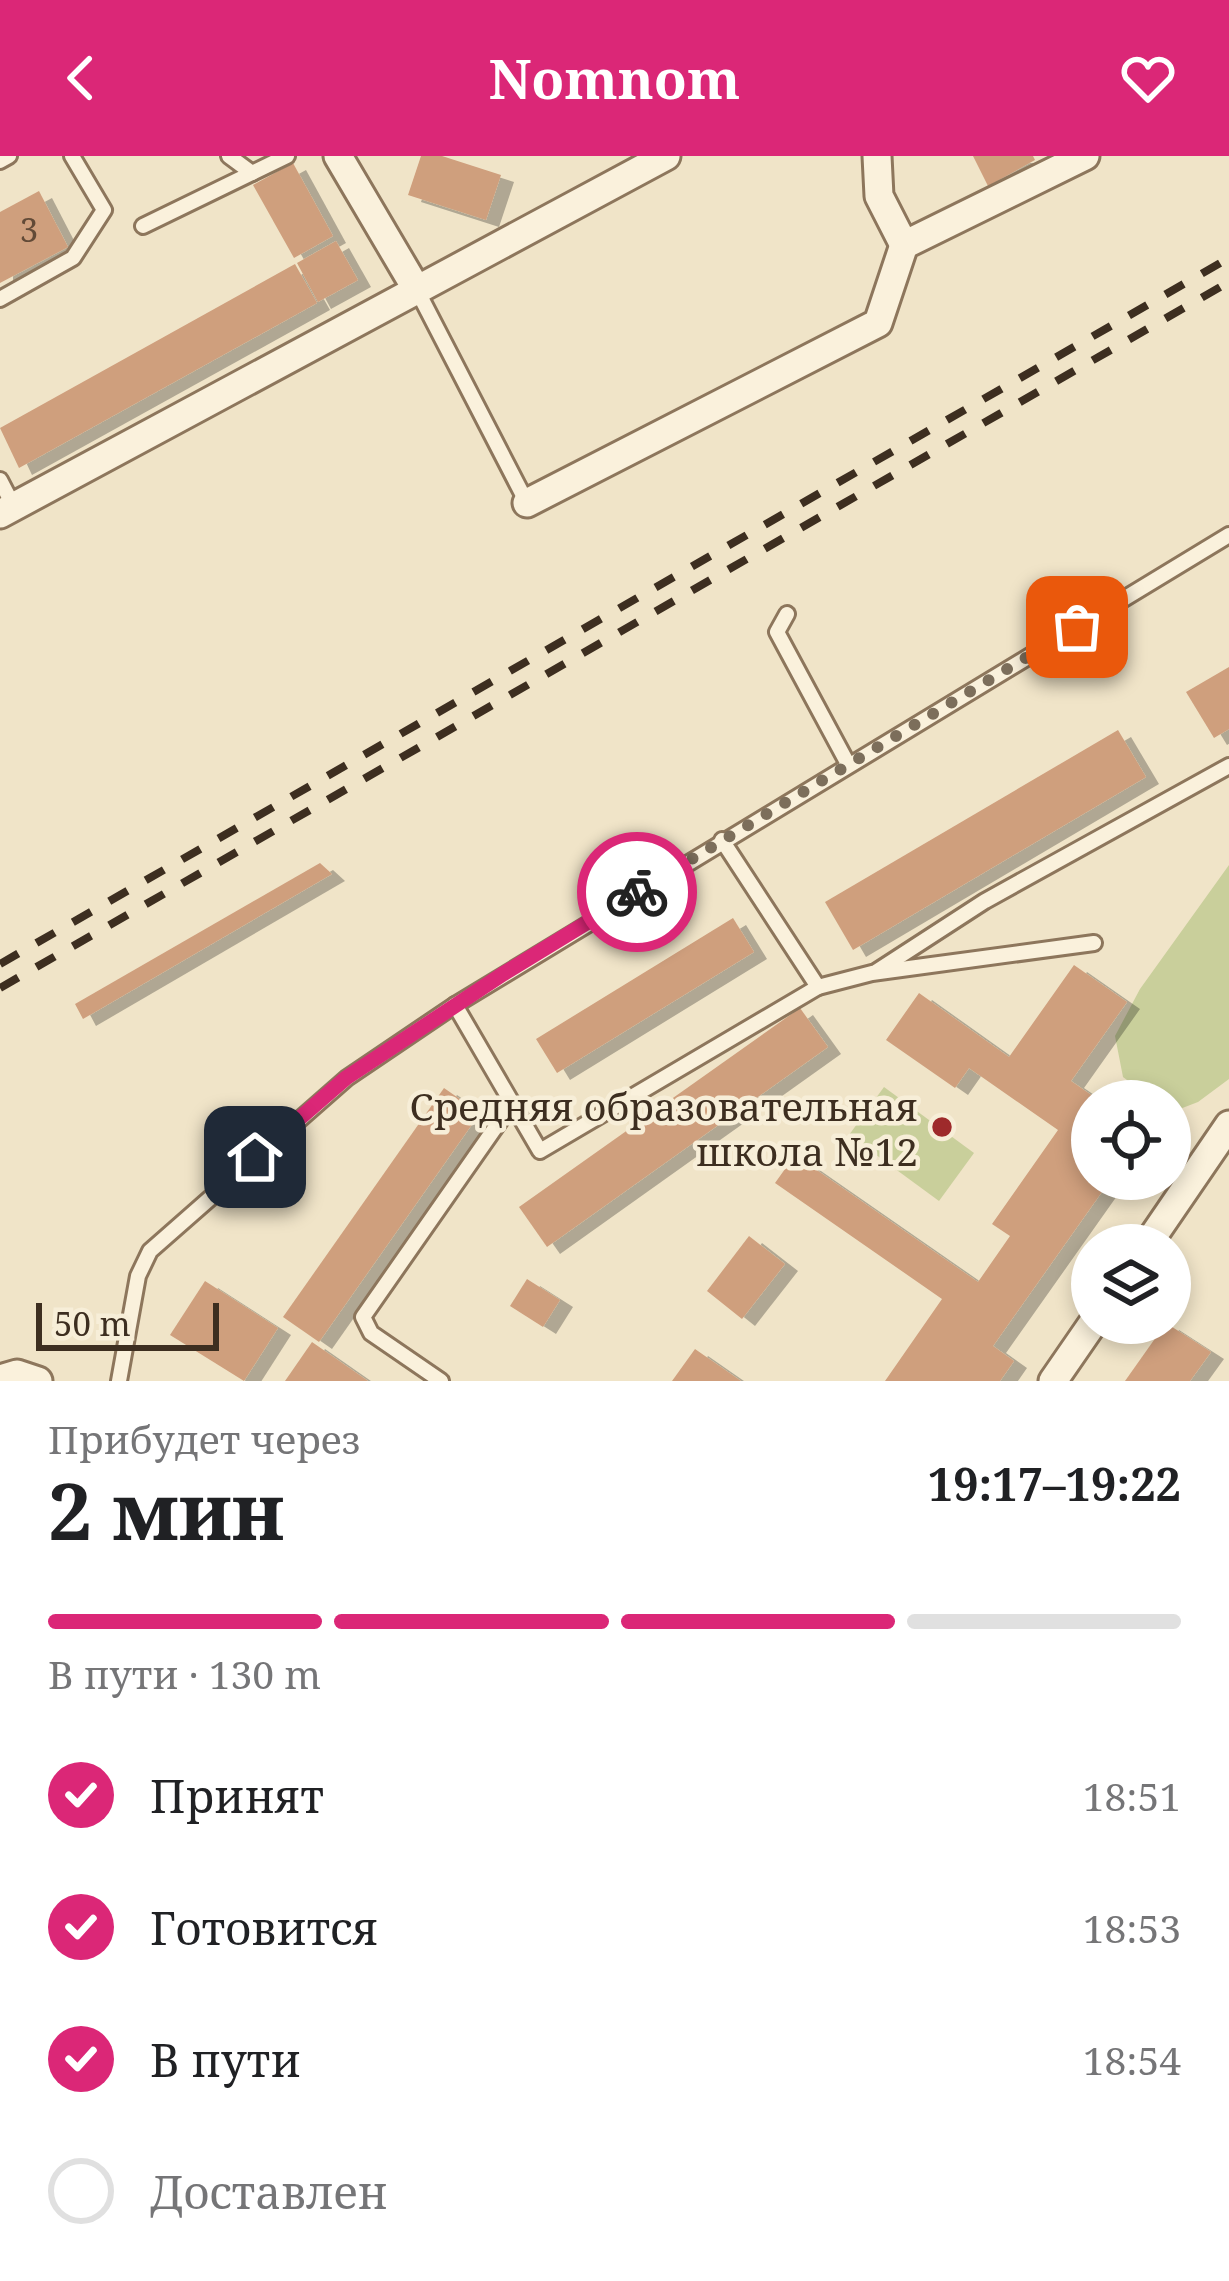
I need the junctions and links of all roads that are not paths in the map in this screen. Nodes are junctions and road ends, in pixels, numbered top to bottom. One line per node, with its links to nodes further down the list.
1 (9, 156): 9 (lane)
2 (72, 156): 14 (lane)
3 (229, 156): 10 (lane)
4 (287, 156): 10 (lane)
5 (338, 156): 13 (street)
6 (665, 156): 13 (street)
7 (877, 156): 12 (street)
8 (1085, 156): 12 (street)
9 (0, 161)
10 (252, 173): 11 (lane)
11 (143, 226)
12 (904, 245): 16 (street)
13 (417, 290): 16 (lane); 17 (street)
14 (0, 299)
15 (0, 480): 17 (lane)
16 (527, 502)
17 (7, 511)
18 (1229, 535): 20 (lane)
19 (787, 614): 20 (lane)
20 (848, 764): 22 (lane)
21 (1229, 766): 24 (lane)
22 (722, 840): 25 (lane); 26 (lane)
23 (1094, 943): 24 (lane)
24 (872, 974): 25 (lane)
25 (818, 987): 27 (lane)
26 (455, 1005): 27 (lane); 33 (lane)
27 (511, 1105): 34 (lane)
28 (1229, 1125): 29 (street)
29 (1161, 1224)
30 (1079, 1344): 35 (street)
31 (0, 1379): 32 (street)
32 (38, 1381)
33 (119, 1381)
34 (441, 1381)
35 (1053, 1381)

